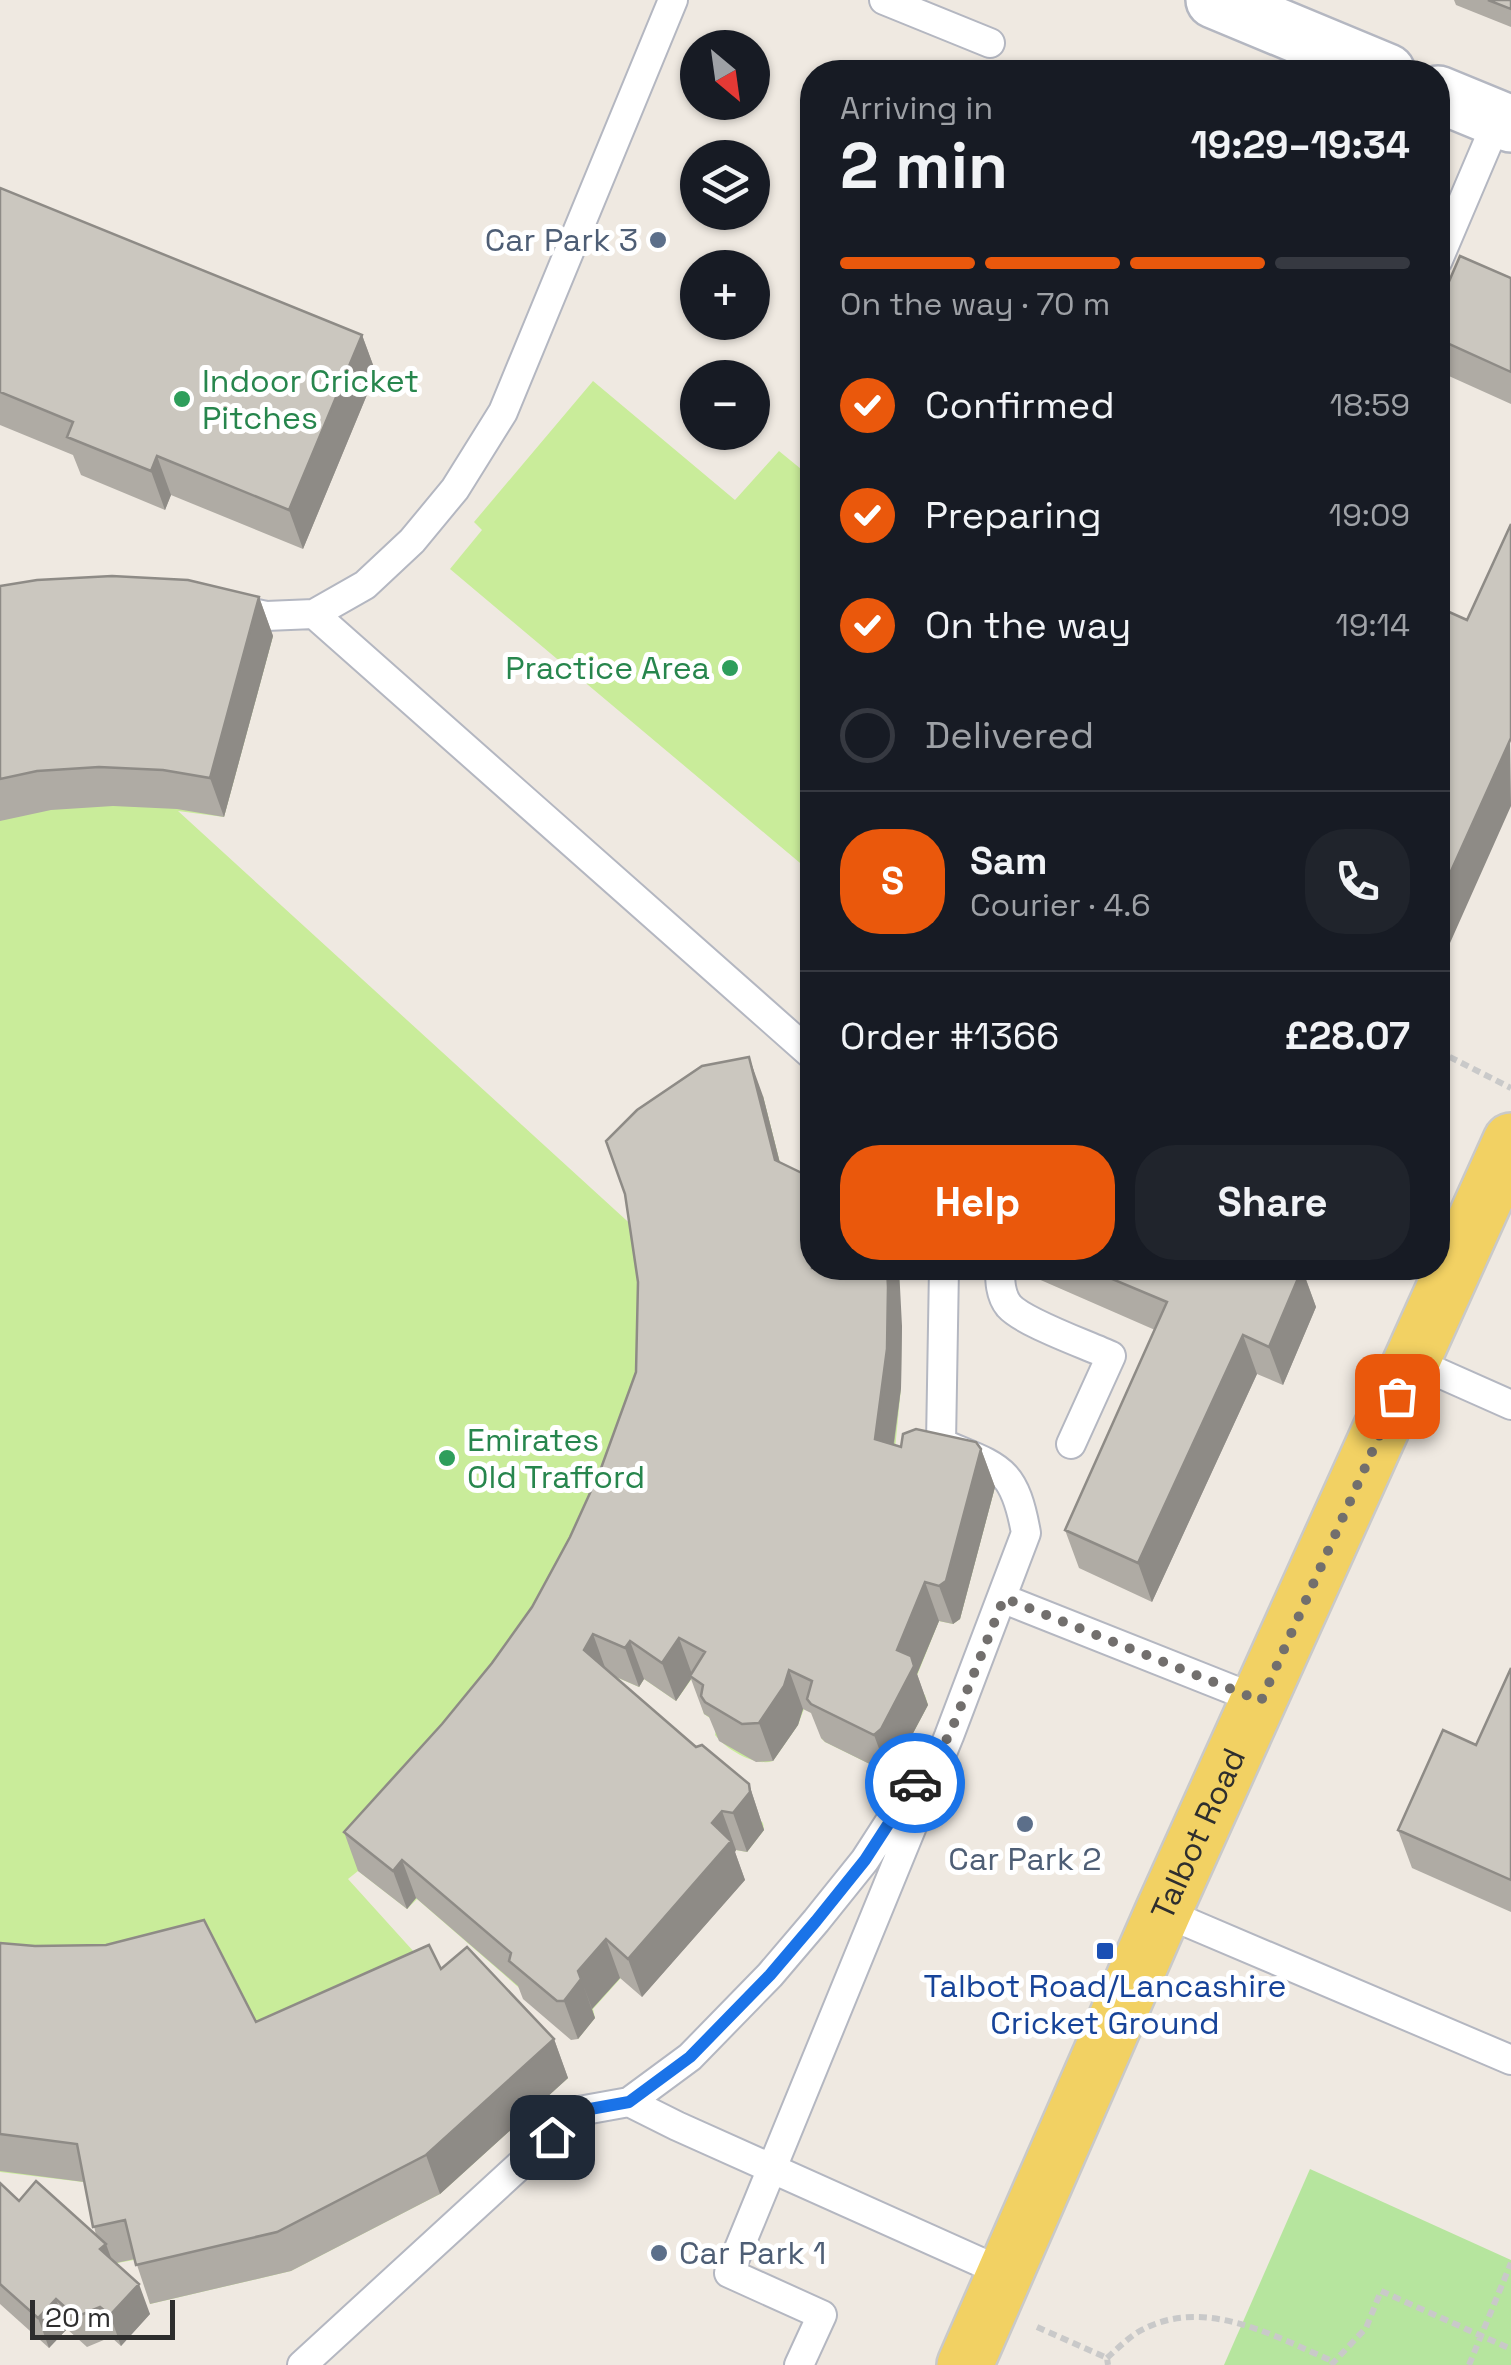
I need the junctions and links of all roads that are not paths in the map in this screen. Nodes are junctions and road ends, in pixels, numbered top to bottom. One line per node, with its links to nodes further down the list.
1 (673, 0): 10 (lane)
2 (884, 0): 4 (lane)
3 (1214, 0): 5 (street)
4 (990, 43)
5 (1358, 60)
6 (1450, 99): 7 (street)
7 (1505, 122): 8 (lane)
8 (1450, 235)
9 (209, 604): 10 (lane)
10 (314, 614): 11 (lane)
11 (800, 1037)
12 (1511, 1140): 13 (main road, Talbot Road)
13 (1450, 1277)
14 (944, 1280): 20 (lane)
15 (1001, 1280): 19 (lane)
16 (1449, 1280): 17 (main road, Talbot Road)
17 (1412, 1362): 18 (lane); 21 (main road, Talbot Road)
18 (1511, 1404)
19 (1071, 1444)
20 (1004, 1598): 21 (lane); 22 (lane)
21 (1261, 1701): 23 (main road, Talbot Road)
22 (949, 1736): 25 (lane); 26 (lane)
23 (1164, 1912): 24 (lane); 27 (main road, Talbot Road)
24 (1511, 2060)
25 (629, 2102): 26 (lane); 28 (lane)
26 (770, 2167): 27 (lane); 29 (lane)
27 (999, 2290): 30 (main road, Talbot Road)
28 (302, 2365)
29 (799, 2365)
30 (965, 2365)

